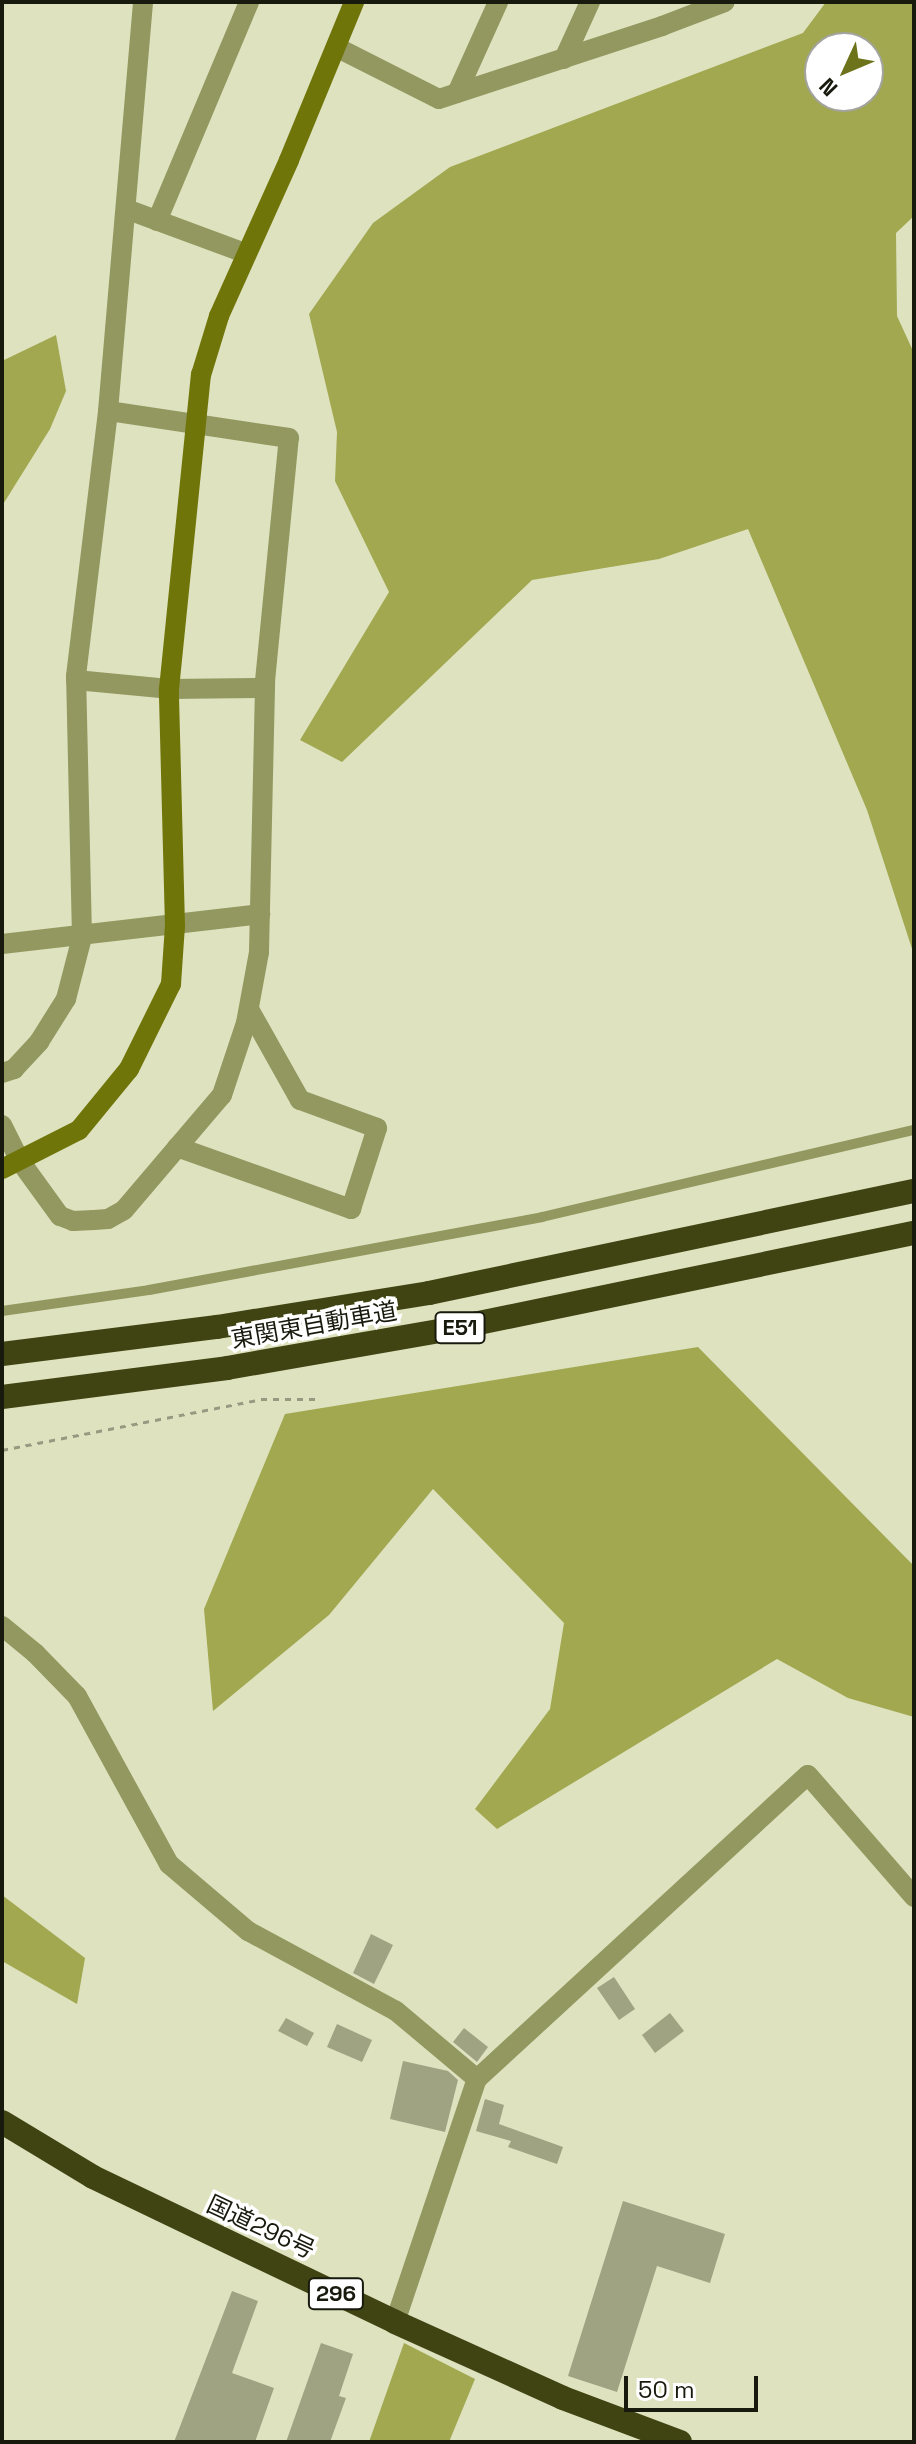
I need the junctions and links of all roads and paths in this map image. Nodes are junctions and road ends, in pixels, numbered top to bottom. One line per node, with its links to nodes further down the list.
1 (143, 2): 12 (street)
2 (249, 2): 13 (street)
3 (354, 2): 9 (street)
4 (498, 2): 11 (street)
5 (590, 2): 10 (street)
6 (674, 2): 8 (street)
7 (725, 2): 8 (street)
8 (662, 26): 10 (street)
9 (336, 47): 11 (street); 14 (street)
10 (564, 59): 11 (street)
11 (457, 93)
12 (126, 209): 13 (street); 15 (street)
13 (157, 221): 14 (street)
14 (245, 253): 16 (street)
15 (108, 411): 16 (street); 17 (street)
16 (194, 423): 18 (street); 19 (street)
17 (76, 680): 19 (street); 22 (street)
18 (265, 688): 19 (street); 20 (street)
19 (169, 689): 21 (street)
20 (260, 914): 21 (street); 24 (street)
21 (175, 926): 22 (street); 29 (street)
22 (82, 937): 23 (street); 25 (street)
23 (2, 944)
24 (249, 1009): 28 (street); 28 (street)
25 (2, 1073)
26 (2, 1125): 29 (street)
27 (914, 1130): 34 (lane)
28 (177, 1147): 29 (street)
29 (11, 1165)
30 (914, 1183): 32 (highway)
31 (914, 1191): 32 (highway, 東関東自動車道 / E51)
32 (836, 1209): 35 (highway, 東関東自動車道 / E51)
33 (914, 1233): 36 (highway, 東関東自動車道 / E51)
34 (2, 1311)
35 (2, 1354)
36 (2, 1397)
37 (315, 1399): 38 (path)
38 (2, 1450)
39 (2, 1626): 41 (street)
40 (914, 1897): 41 (street)
41 (477, 2079): 43 (street)
42 (2, 2122): 43 (highway, 国道296号 / 296)
43 (395, 2322): 44 (highway, 国道296号 / 296)
44 (680, 2442)

